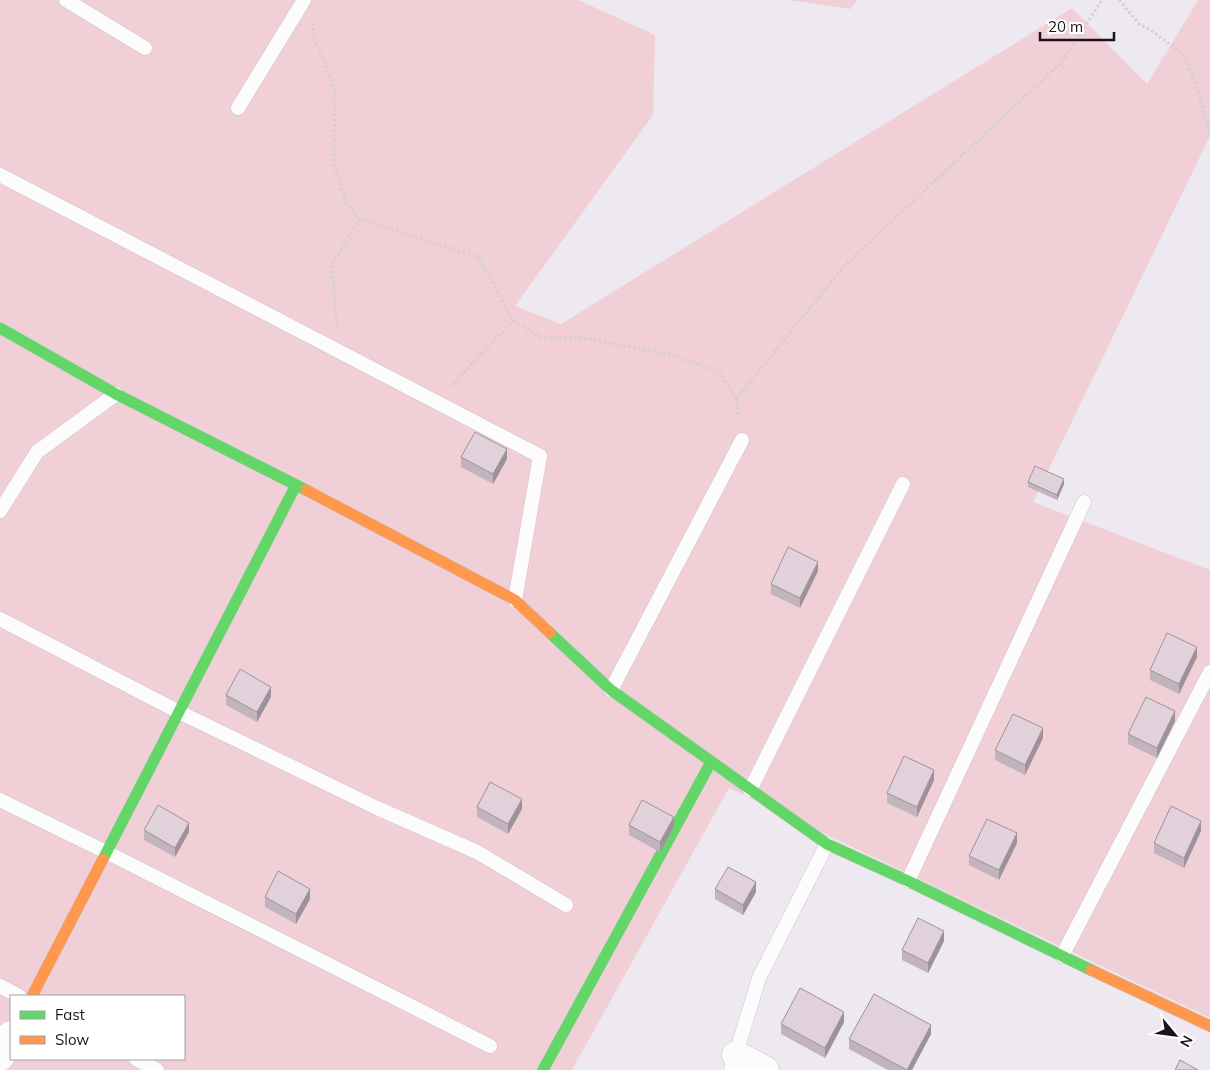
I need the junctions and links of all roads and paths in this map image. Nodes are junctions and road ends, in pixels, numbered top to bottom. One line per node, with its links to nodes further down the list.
1 (66, 0): 6 (lane)
2 (304, 0): 7 (lane)
3 (1102, 0): 15 (path)
4 (1119, 0): 8 (path)
5 (312, 19): 10 (path)
6 (145, 48)
7 (238, 108)
8 (1210, 134)
9 (0, 175): 13 (lane)
10 (360, 219): 11 (path); 13 (path)
11 (513, 321): 15 (path); 16 (path)
12 (0, 328): 14 (street)
13 (338, 351): 16 (lane)
14 (116, 394): 19 (street); 21 (lane)
15 (736, 399): 17 (path)
16 (435, 402): 22 (lane)
17 (742, 440): 25 (lane)
18 (903, 484): 28 (lane)
19 (296, 485): 22 (street); 26 (street)
20 (1084, 502): 32 (lane)
21 (0, 511)
22 (515, 600): 25 (street)
23 (0, 618): 26 (lane)
24 (1210, 672): 34 (lane)
25 (611, 690): 27 (street)
26 (178, 712): 31 (street); 33 (lane)
27 (711, 762): 28 (street); 45 (street)
28 (750, 790): 30 (street)
29 (0, 800): 31 (lane)
30 (826, 844): 32 (street); 43 (lane)
31 (106, 852): 37 (street); 40 (lane)
32 (908, 881): 34 (street)
33 (566, 905)
34 (1062, 956): 38 (street)
35 (0, 986): 36 (lane)
36 (17, 995)
37 (33, 995)
38 (1210, 1026)
39 (10, 1038): 41 (street)
40 (490, 1046)
41 (0, 1057)
42 (138, 1060): 44 (lane)
43 (733, 1062): 46 (street)
44 (157, 1070)
45 (543, 1070)
46 (764, 1070)

